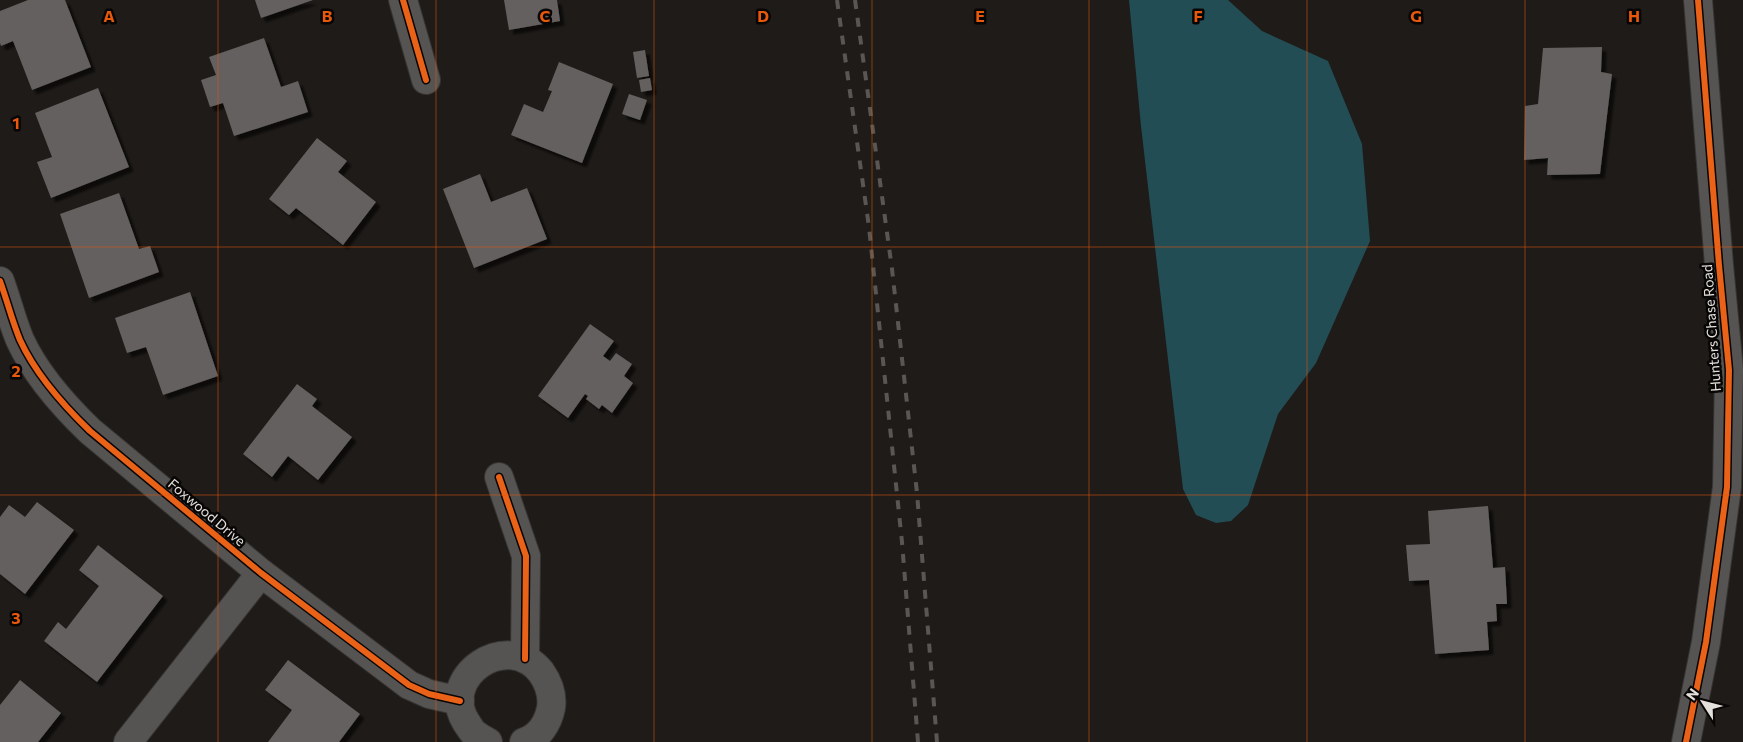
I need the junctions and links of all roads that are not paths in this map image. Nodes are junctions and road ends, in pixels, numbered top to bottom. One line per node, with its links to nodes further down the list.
1 (403, 0): 3 (street)
2 (1698, 0): 12 (street, Hunters Chase Road)
3 (426, 80)
4 (0, 281): 6 (street, Foxwood Drive)
5 (499, 477): 7 (street)
6 (261, 573): 8 (street, Foxwood Drive); 10 (street)
7 (525, 659): 8 (street); 9 (street)
8 (460, 701): 11 (street)
9 (528, 741)
10 (128, 742)
11 (488, 742)
12 (1686, 742)

